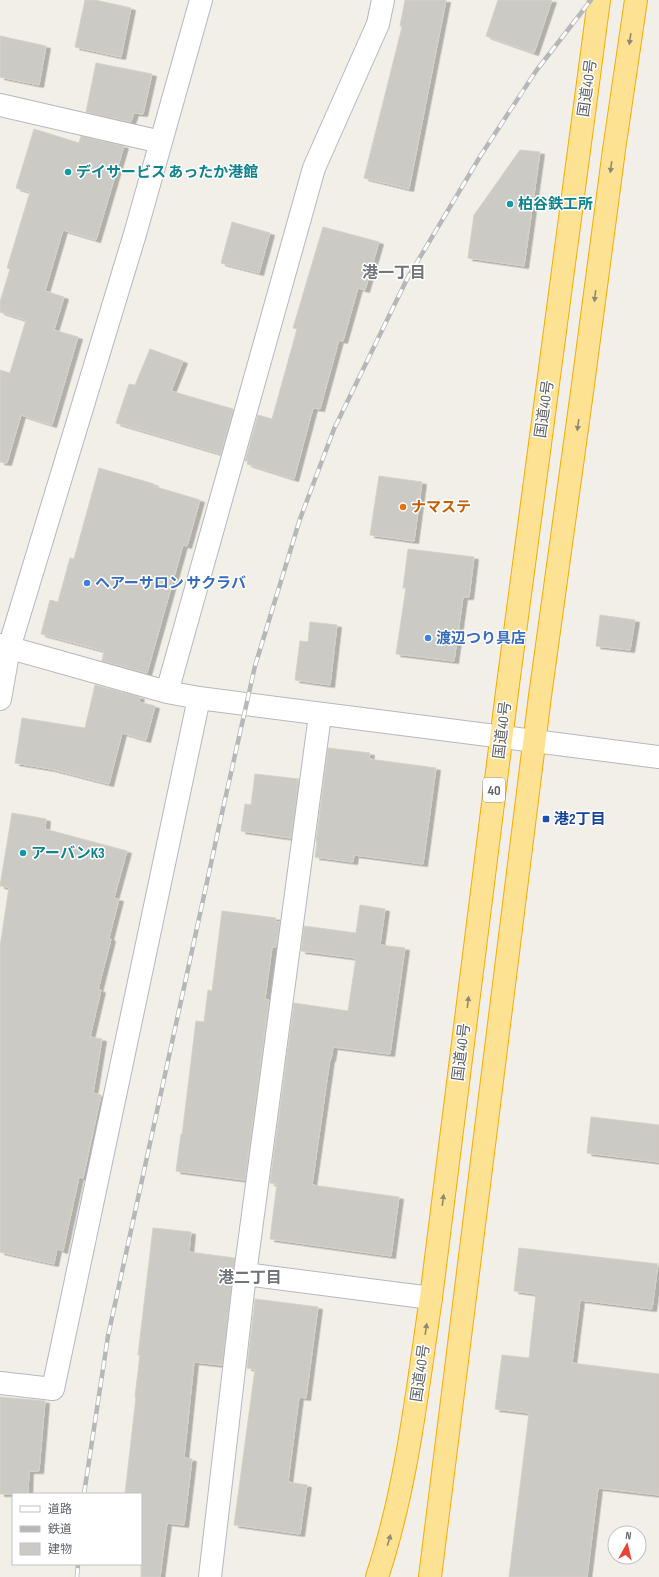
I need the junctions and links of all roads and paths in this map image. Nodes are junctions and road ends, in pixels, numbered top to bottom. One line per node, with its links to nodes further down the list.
1 (201, 0): 6 (street)
2 (383, 0): 8 (street)
3 (599, 0): 12 (highway, 国道40号 / 40)
4 (636, 0): 13 (highway, 40, one-way to 13)
5 (0, 105): 6 (street)
6 (161, 142): 7 (street)
7 (5, 646): 8 (street); 10 (street)
8 (167, 692): 9 (street)
9 (199, 698): 11 (street); 17 (street)
10 (0, 699)
11 (320, 715): 12 (street); 15 (street)
12 (501, 736): 13 (street); 16 (highway, 国道40号 / 40, one-way to 12)
13 (534, 741): 14 (street); 20 (highway, 40)
14 (659, 757)
15 (245, 1274): 16 (street); 18 (street)
16 (430, 1298): 19 (highway, 国道40号 / 40, one-way to 16)
17 (0, 1382)
18 (210, 1577)
19 (377, 1577)
20 (430, 1577)

